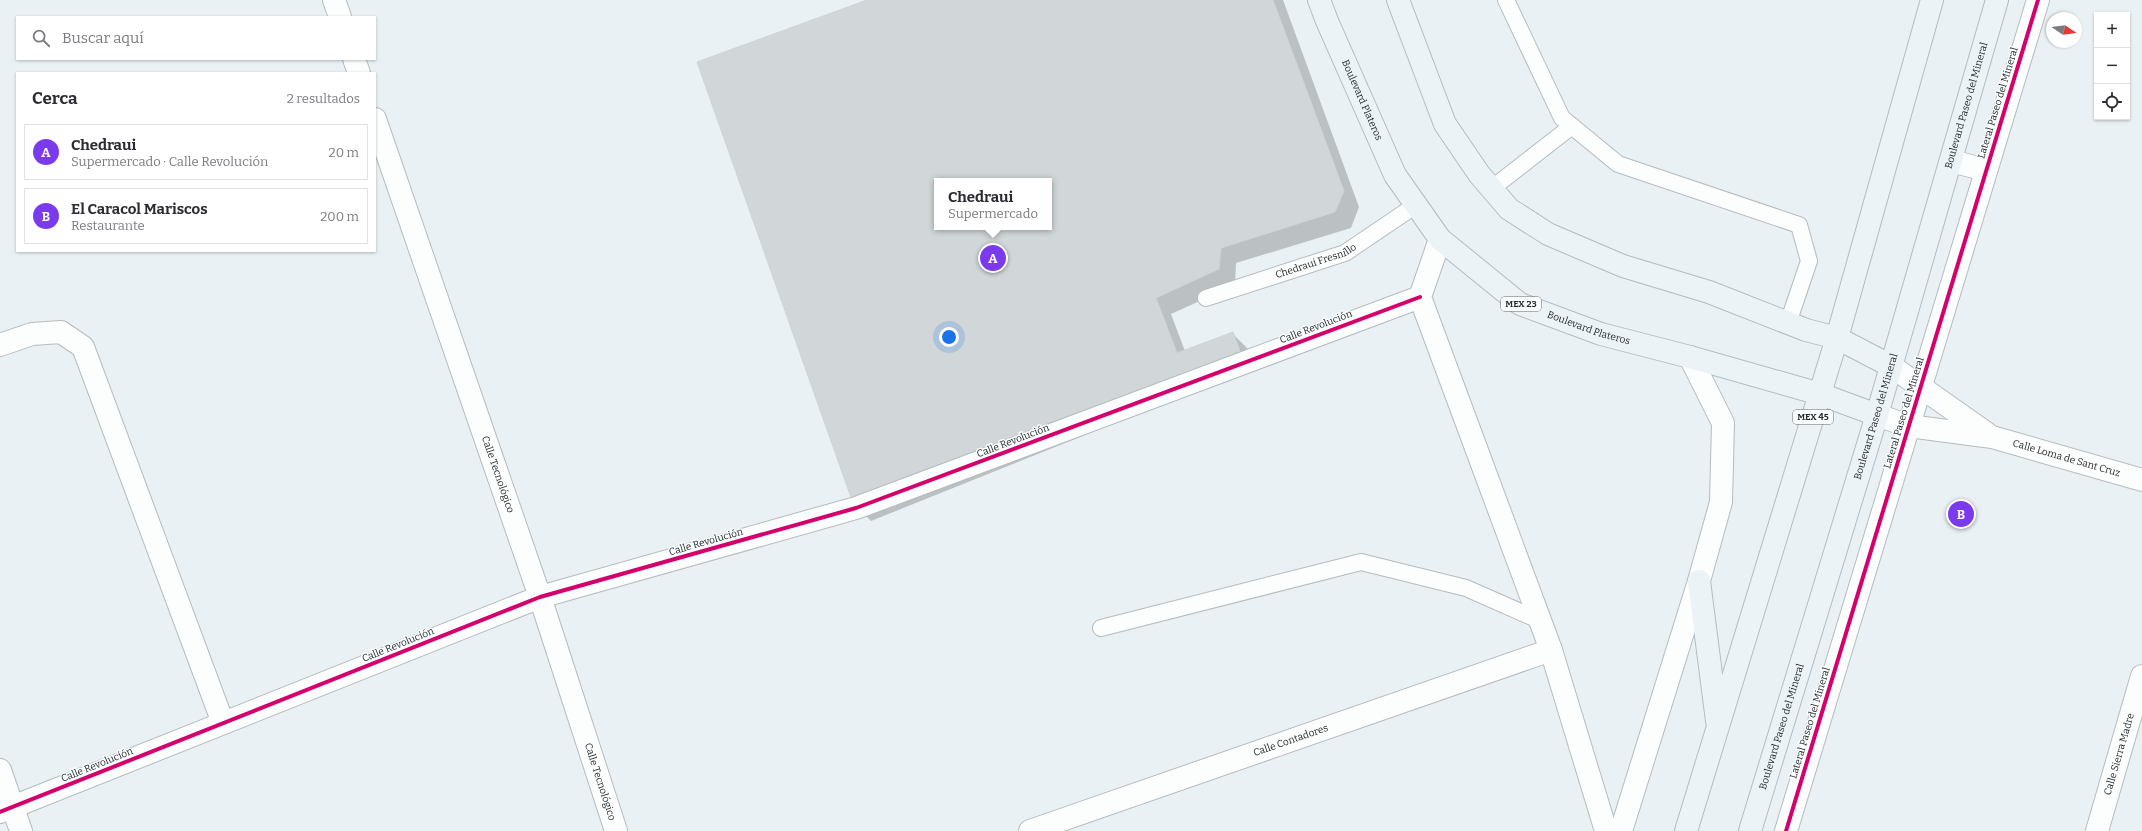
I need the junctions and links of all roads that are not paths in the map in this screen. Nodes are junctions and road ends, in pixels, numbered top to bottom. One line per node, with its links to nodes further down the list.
1 (334, 0): 8 (street)
2 (1319, 0): 16 (main road, Boulevard Plateros / MEX 23)
3 (1398, 0): 15 (main road)
4 (1506, 0): 12 (lane)
5 (1932, 0): 21 (main road, MEX 45)
6 (1997, 0): 13 (main road, Boulevard Paseo del Mineral)
7 (2038, 0): 14 (street, Lateral Paseo del Mineral)
8 (340, 16)
9 (354, 60): 10 (street)
10 (359, 72)
11 (376, 122): 32 (street, Calle Tecnológico)
12 (1572, 126): 15 (lane); 20 (lane)
13 (1951, 161): 14 (street); 24 (main road, Boulevard Paseo del Mineral)
14 (1986, 170): 25 (street, Lateral Paseo del Mineral)
15 (1492, 189): 20 (main road)
16 (1416, 205): 17 (main road, Boulevard Plateros / MEX 23); 19 (lane, Chedraui Fresnillo)
17 (1440, 239): 18 (street); 23 (main road, Boulevard Plateros / MEX 23)
18 (1420, 297): 32 (street, Calle Revolución); 33 (street)
19 (1206, 298)
20 (1788, 323): 21 (main road)
21 (1837, 338): 24 (main road); 26 (main road, MEX 45)
22 (0, 346): 37 (street)
23 (1690, 357): 26 (main road, Boulevard Plateros / MEX 23); 31 (street)
24 (1891, 366): 25 (street, Calle Loma de Sant Cruz); 27 (main road, Boulevard Paseo del Mineral)
25 (1921, 388): 28 (street, Lateral Paseo del Mineral); 29 (street, Calle Loma de Sant Cruz)
26 (1820, 394): 27 (main road, Boulevard Plateros / MEX 23); 38 (main road, MEX 45)
27 (1877, 415): 28 (street, Calle Loma de Sant Cruz); 47 (main road, Boulevard Paseo del Mineral)
28 (1909, 426): 29 (street, Calle Loma de Sant Cruz); 48 (street, Lateral Paseo del Mineral)
29 (1992, 437): 30 (street, Calle Loma de Sant Cruz)
30 (2142, 480)
31 (1699, 581): 38 (main road); 45 (street)
32 (540, 597): 37 (street, Calle Revolución); 42 (street, Calle Tecnológico)
33 (1541, 622): 34 (lane); 35 (street)
34 (1101, 628)
35 (1551, 650): 43 (street, Calle Contadores); 44 (street)
36 (2142, 676): 49 (street, Calle Sierra Madre)
37 (223, 723): 40 (street, Calle Revolución)
38 (1718, 728): 46 (main road, MEX 45)
39 (0, 770): 40 (street)
40 (6, 810): 41 (street)
41 (21, 831)
42 (616, 831)
43 (1030, 831)
44 (1606, 831)
45 (1621, 831)
46 (1686, 831)
47 (1750, 831)
48 (1786, 831)
49 (2097, 831)

